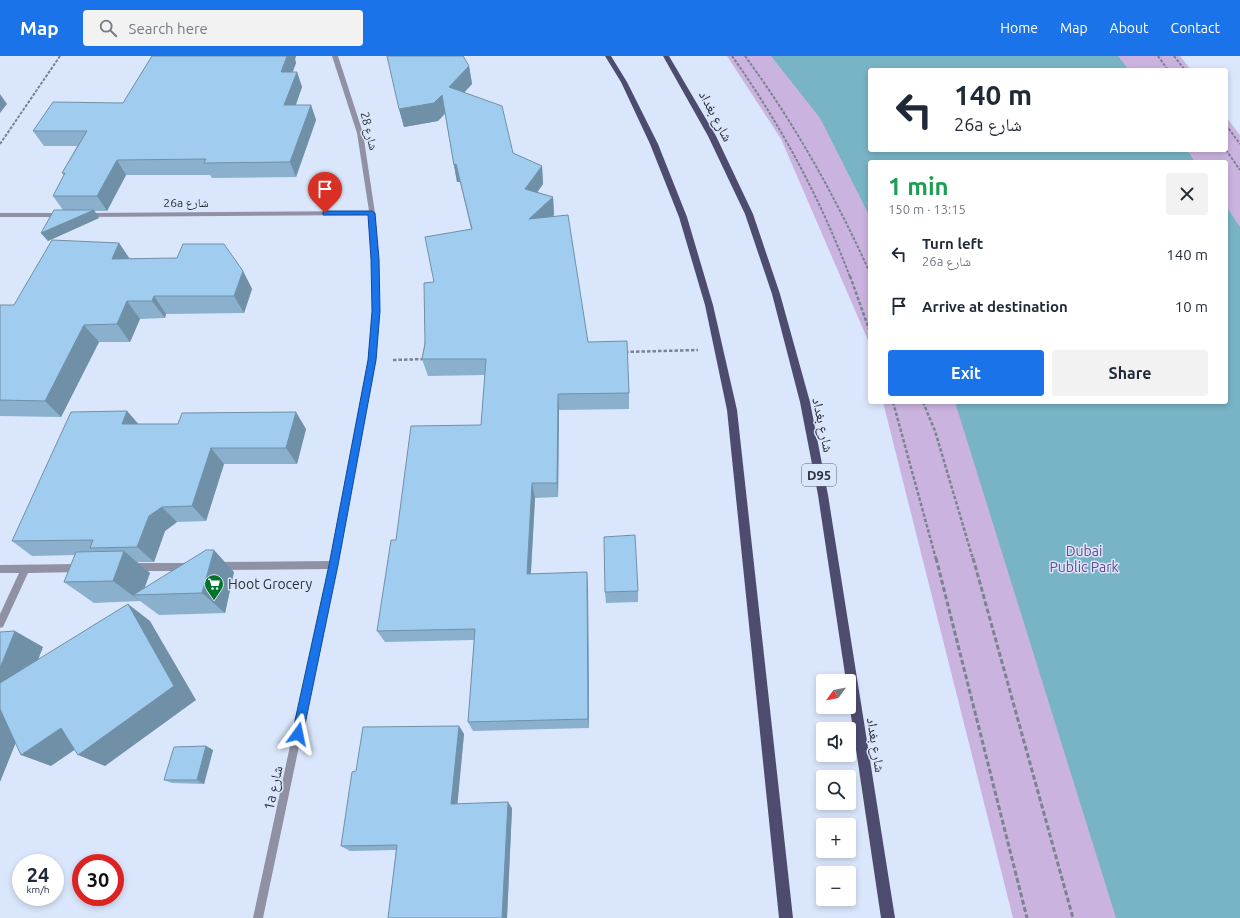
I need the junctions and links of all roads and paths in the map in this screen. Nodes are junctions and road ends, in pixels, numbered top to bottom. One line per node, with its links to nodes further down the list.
1 (60, 56): 12 (path)
2 (335, 56): 16 (street, شارع 28)
3 (608, 56): 22 (main road)
4 (666, 56): 36 (main road, شارع بغداد / D95)
5 (732, 56): 21 (path)
6 (745, 56): 20 (path)
7 (1158, 56): 9 (path)
8 (1174, 56): 10 (path)
9 (1167, 68)
10 (1183, 68)
11 (1228, 128): 13 (path)
12 (0, 144)
13 (1240, 144)
14 (1227, 152): 15 (path)
15 (1240, 170)
16 (372, 213): 19 (street, 26a شارع); 25 (street, 1a شارع)
17 (0, 215): 18 (street)
18 (71, 215)
19 (79, 215)
20 (868, 269)
21 (868, 327)
22 (718, 349): 23 (path); 35 (main road)
23 (624, 352)
24 (427, 358): 25 (path)
25 (372, 360): 28 (street, 1a شارع)
26 (894, 404): 37 (path)
27 (924, 404): 38 (path)
28 (334, 565): 30 (street); 34 (street, 1a شارع)
29 (88, 568): 32 (street)
30 (120, 568)
31 (0, 569): 32 (street)
32 (25, 569): 33 (street)
33 (0, 624)
34 (258, 918)
35 (786, 918)
36 (888, 918)
37 (1027, 918)
38 (1073, 918)

